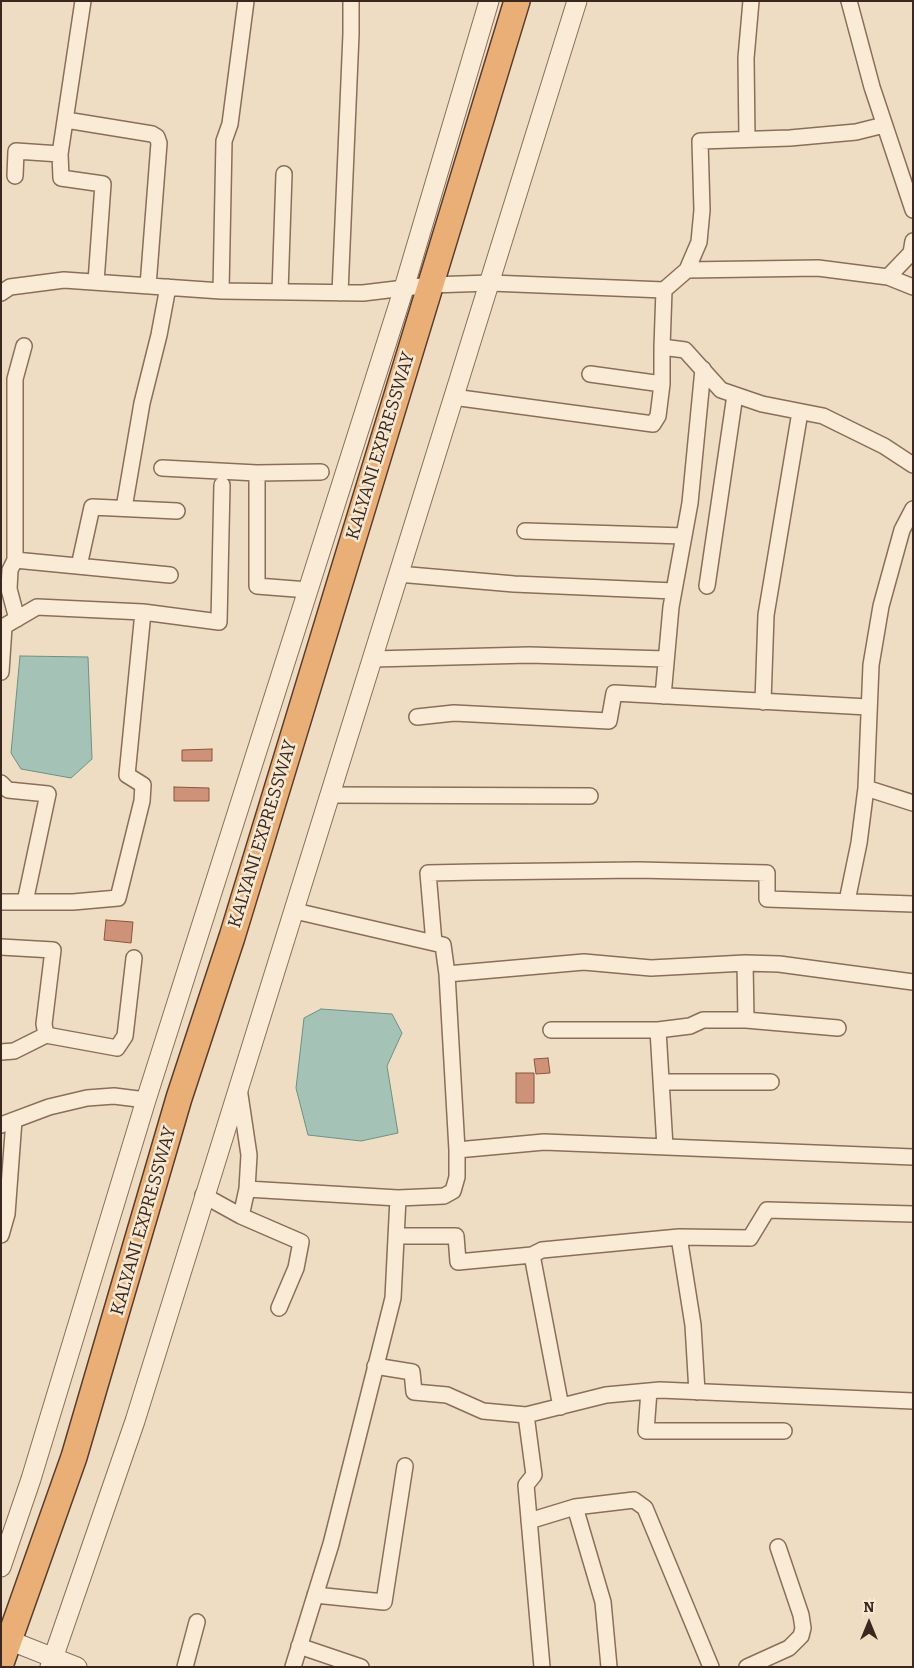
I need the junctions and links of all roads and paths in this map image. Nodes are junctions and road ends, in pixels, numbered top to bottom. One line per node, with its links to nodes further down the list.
1 (83, 1): 9 (street)
2 (246, 1): 27 (street)
3 (350, 1): 30 (street)
4 (489, 1): 25 (street)
5 (517, 1): 21 (highway, KALYANI EXPRESSWAY)
6 (578, 1): 20 (street)
7 (751, 1): 11 (street)
8 (849, 1): 10 (street)
9 (66, 120): 12 (street); 22 (street)
10 (884, 124): 11 (street); 15 (street)
11 (747, 139): 17 (street)
12 (60, 154): 14 (street); 19 (street)
13 (284, 174): 28 (street)
14 (15, 176)
15 (913, 210)
16 (913, 241): 18 (street)
17 (688, 270): 18 (street); 26 (street)
18 (888, 277): 23 (street)
19 (96, 282): 22 (street); 29 (street)
20 (492, 283): 21 (street); 26 (street); 37 (street)
21 (430, 284): 25 (street); 120 (highway, KALYANI EXPRESSWAY)
22 (148, 286): 24 (street)
23 (913, 287)
24 (168, 288): 27 (street); 44 (street)
25 (404, 288): 30 (street); 54 (street)
26 (664, 290): 32 (street)
27 (221, 291): 28 (street)
28 (280, 292): 30 (street)
29 (1, 293)
30 (340, 293)
31 (24, 346): 49 (street)
32 (662, 347): 33 (street); 35 (street)
33 (703, 369): 36 (street); 48 (street)
34 (590, 374): 35 (street)
35 (662, 384): 37 (street)
36 (734, 395): 38 (street); 53 (street)
37 (453, 397): 51 (street)
38 (800, 412): 39 (street); 62 (street)
39 (913, 465)
40 (162, 468): 42 (street)
41 (321, 472): 42 (street)
42 (257, 473): 54 (street)
43 (222, 485): 56 (street)
44 (124, 508): 46 (street); 50 (street)
45 (913, 509): 63 (street)
46 (177, 510)
47 (525, 531): 48 (street)
48 (684, 536): 55 (street)
49 (15, 560): 50 (street); 57 (street)
50 (79, 566): 52 (street)
51 (398, 574): 55 (street); 58 (street)
52 (170, 575)
53 (707, 586)
54 (308, 590): 90 (street)
55 (674, 590): 59 (street)
56 (143, 612): 57 (street); 71 (street)
57 (7, 625): 60 (street)
58 (373, 659): 59 (street); 67 (street)
59 (666, 659): 61 (street)
60 (1, 672)
61 (663, 696): 62 (street); 64 (street)
62 (763, 702): 63 (street)
63 (868, 708): 66 (street)
64 (417, 717)
65 (1, 783): 71 (street)
66 (866, 788): 69 (street); 72 (street)
67 (330, 795): 68 (street); 74 (street)
68 (590, 796)
69 (913, 803)
70 (1, 902): 71 (street)
71 (25, 902)
72 (847, 902): 73 (street); 75 (street)
73 (913, 904)
74 (295, 911): 75 (street); 89 (street)
75 (434, 943): 79 (street)
76 (1, 947): 85 (street)
77 (134, 958): 85 (street)
78 (745, 963): 79 (street); 80 (street); 81 (street)
79 (447, 974): 93 (street)
80 (913, 982)
81 (746, 1020): 82 (street); 84 (street)
82 (838, 1028)
83 (551, 1030): 84 (street)
84 (658, 1030): 87 (street)
85 (46, 1035): 86 (street)
86 (1, 1052)
87 (661, 1082): 88 (street); 92 (street)
88 (771, 1082)
89 (239, 1087): 95 (street); 96 (street)
90 (146, 1100): 91 (street); 116 (street)
91 (7, 1123): 100 (street)
92 (665, 1147): 93 (street); 94 (street)
93 (457, 1150): 97 (street)
94 (913, 1156)
95 (248, 1189): 97 (street); 99 (street)
96 (203, 1195): 99 (street); 121 (street)
97 (398, 1198): 101 (street)
98 (913, 1214): 102 (street)
99 (241, 1216): 104 (street)
100 (1, 1235)
101 (396, 1236): 103 (street); 105 (street)
102 (679, 1237): 103 (street); 107 (street)
103 (532, 1255): 109 (street)
104 (279, 1308)
105 (375, 1366): 110 (street); 117 (street)
106 (649, 1391): 107 (street); 109 (street); 111 (street)
107 (697, 1392): 108 (street)
108 (913, 1401)
109 (561, 1407): 110 (street)
110 (526, 1415): 114 (street)
111 (784, 1432)
112 (405, 1466): 117 (street)
113 (575, 1506): 114 (street); 127 (street); 128 (street)
114 (529, 1521): 126 (street)
115 (778, 1547): 129 (street)
116 (1, 1567)
117 (315, 1595): 119 (street)
118 (197, 1622): 123 (street)
119 (299, 1646): 124 (street); 125 (street)
120 (4, 1648): 121 (street)
121 (52, 1663): 122 (street)
122 (77, 1667)
123 (185, 1667)
124 (293, 1667)
125 (361, 1667)
126 (542, 1667)
127 (609, 1667)
128 (711, 1667)
129 (747, 1667)

